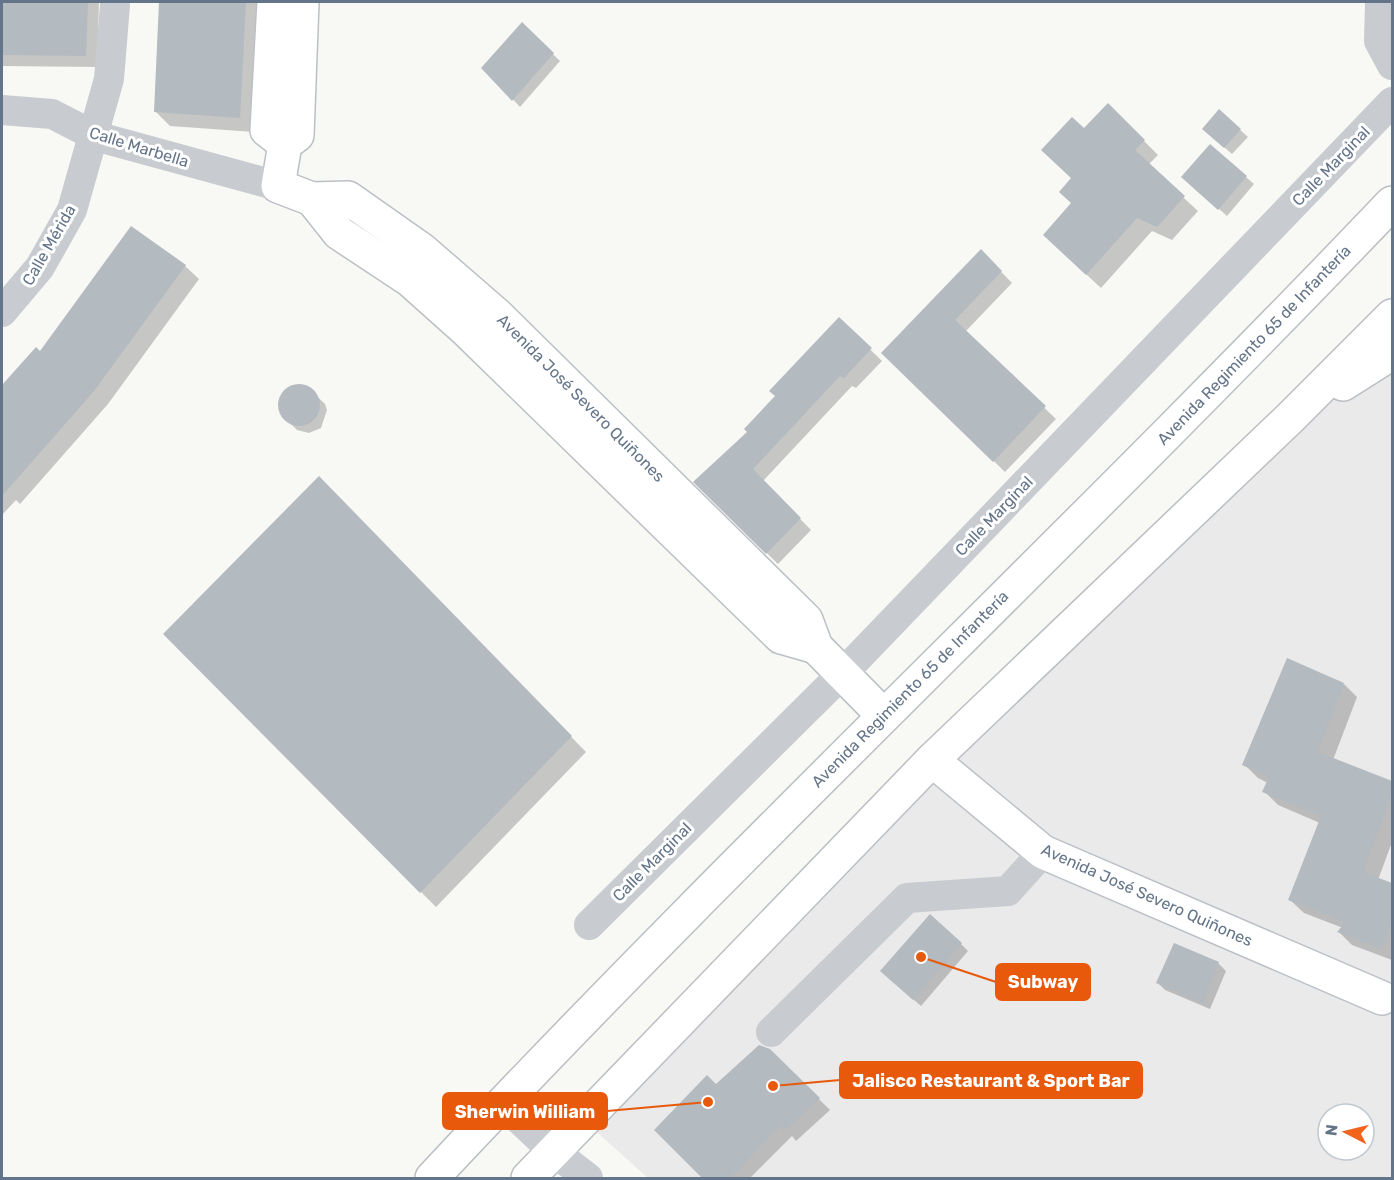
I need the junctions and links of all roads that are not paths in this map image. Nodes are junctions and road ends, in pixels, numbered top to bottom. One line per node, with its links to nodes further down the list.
1 (1380, 2): 4 (street)
2 (288, 3): 8 (main road)
3 (115, 5): 7 (street, Calle Mérida)
4 (1392, 65)
5 (1392, 102): 14 (street, Calle Marginal)
6 (2, 110): 7 (street, Calle Marbella)
7 (95, 136): 8 (street, Calle Marbella); 10 (street, Calle Mérida)
8 (278, 186): 14 (main road, Avenida José Severo Quiñones)
9 (1392, 203): 15 (main road, Avenida Regimiento 65 de Infantería)
10 (2, 312)
11 (1392, 316): 13 (main road)
12 (1392, 353): 13 (main road)
13 (1291, 417): 16 (main road)
14 (844, 672): 15 (main road, Avenida José Severo Quiñones); 18 (street, Calle Marginal)
15 (884, 715): 21 (main road, Avenida Regimiento 65 de Infantería)
16 (932, 760): 17 (main road, Avenida José Severo Quiñones); 22 (main road)
17 (1043, 852): 19 (main road, Avenida José Severo Quiñones); 20 (street)
18 (589, 925)
19 (1382, 998)
20 (771, 1032)
21 (502, 1103): 22 (street); 23 (main road, Avenida Regimiento 65 de Infantería)
22 (553, 1151): 24 (main road); 25 (street)
23 (432, 1179)
24 (528, 1179)
25 (588, 1179)

